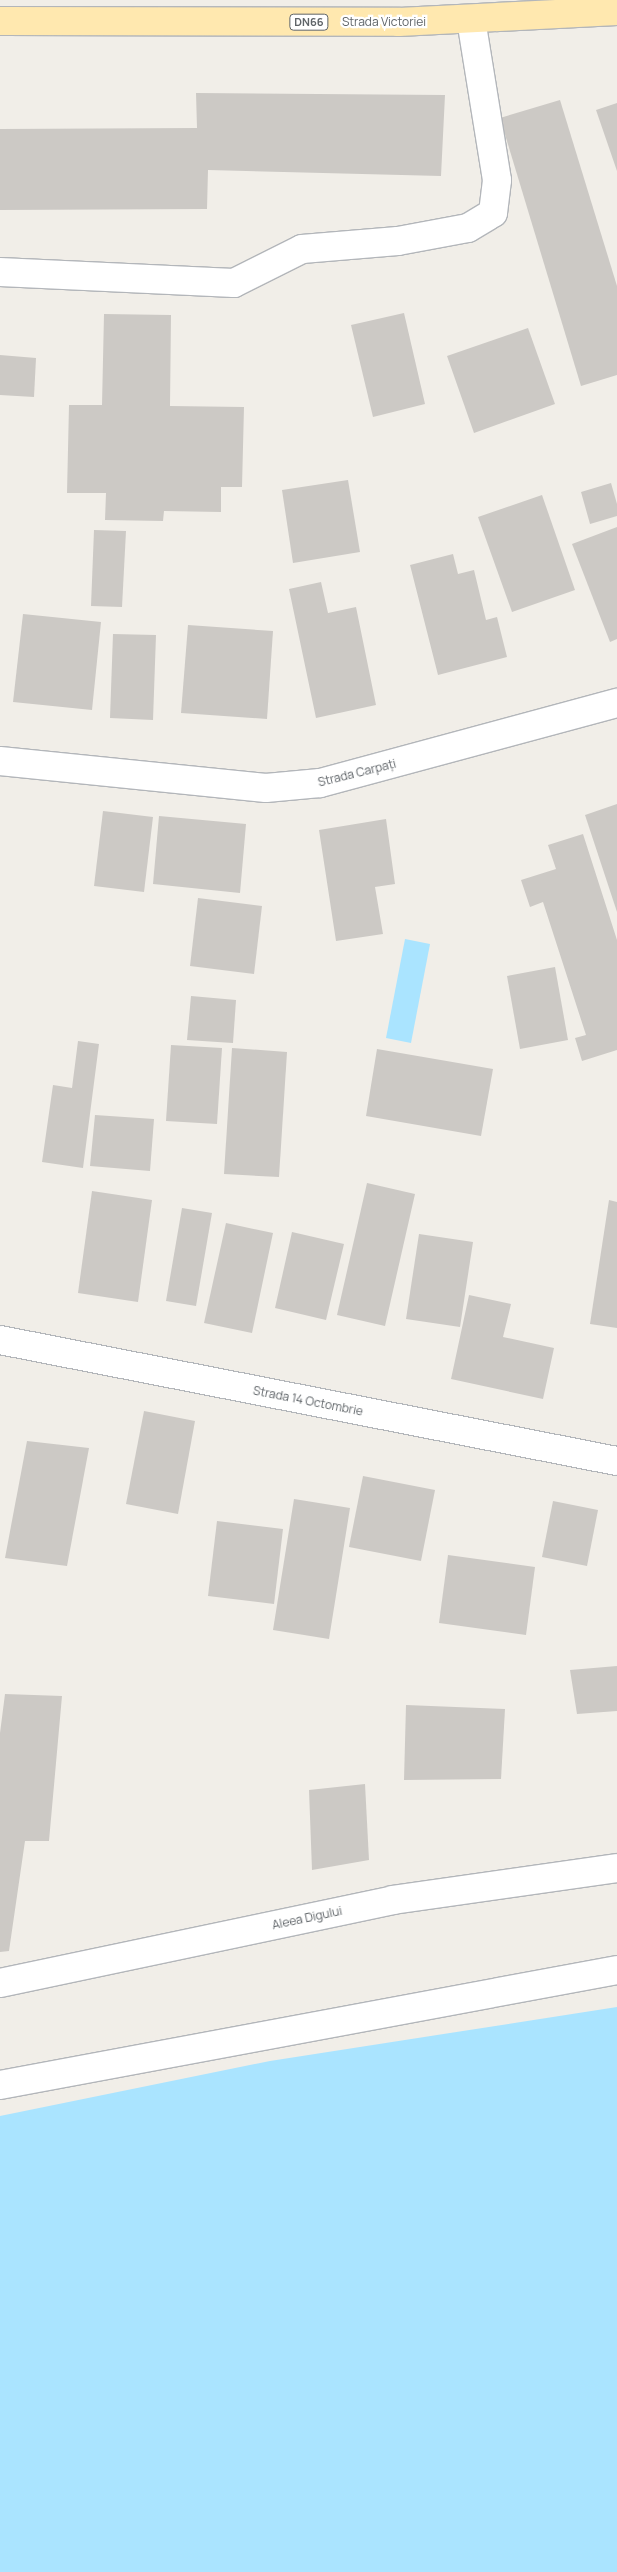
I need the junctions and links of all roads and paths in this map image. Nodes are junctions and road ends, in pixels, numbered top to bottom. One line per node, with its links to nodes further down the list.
1 (617, 11): 2 (main road, Strada Victoriei / DN66)
2 (471, 20): 3 (main road, Strada Victoriei / DN66); 4 (street)
3 (0, 21)
4 (0, 272)
5 (617, 703): 6 (street, Strada Carpați)
6 (0, 761)
7 (0, 1340): 8 (street, Strada 14 Octombrie)
8 (617, 1461)
9 (617, 1868): 11 (street, Aleea Digului)
10 (617, 1970): 12 (street)
11 (0, 1983)
12 (0, 2085)

